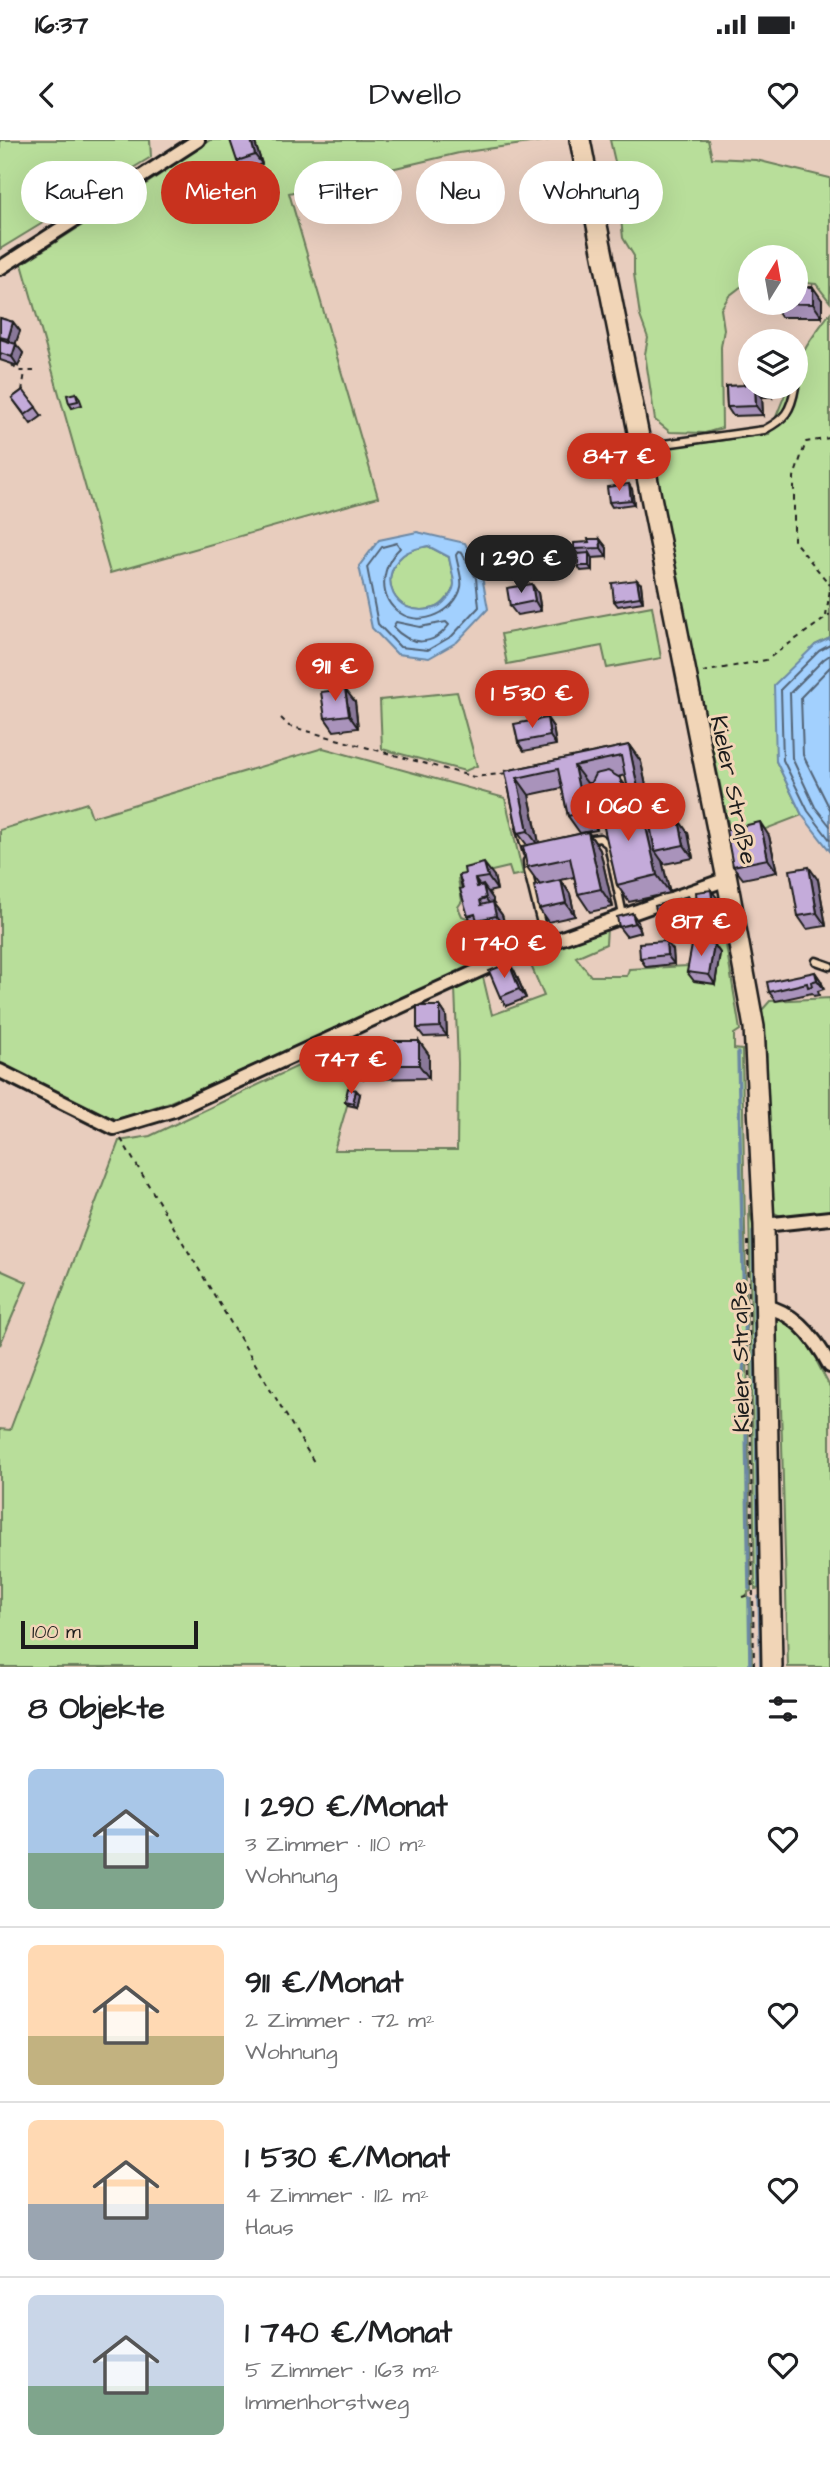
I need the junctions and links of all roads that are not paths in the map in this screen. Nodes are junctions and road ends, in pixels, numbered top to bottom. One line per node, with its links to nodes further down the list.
1 (198, 140): 3 (street)
2 (580, 140): 5 (main road, Kieler Straße)
3 (0, 268)
4 (792, 399): 5 (lane)
5 (641, 447): 8 (main road, Kieler Straße)
6 (518, 818): 10 (lane)
7 (575, 846): 9 (lane)
8 (727, 879): 9 (street); 15 (main road, Kieler Straße)
9 (623, 916): 10 (street)
10 (546, 944): 13 (street)
11 (816, 961): 12 (lane)
12 (830, 966)
13 (0, 1071)
14 (830, 1218): 15 (street)
15 (764, 1225): 16 (main road, Kieler Straße)
16 (764, 1306): 17 (street); 18 (main road, Kieler Straße)
17 (830, 1366)
18 (772, 1667)

